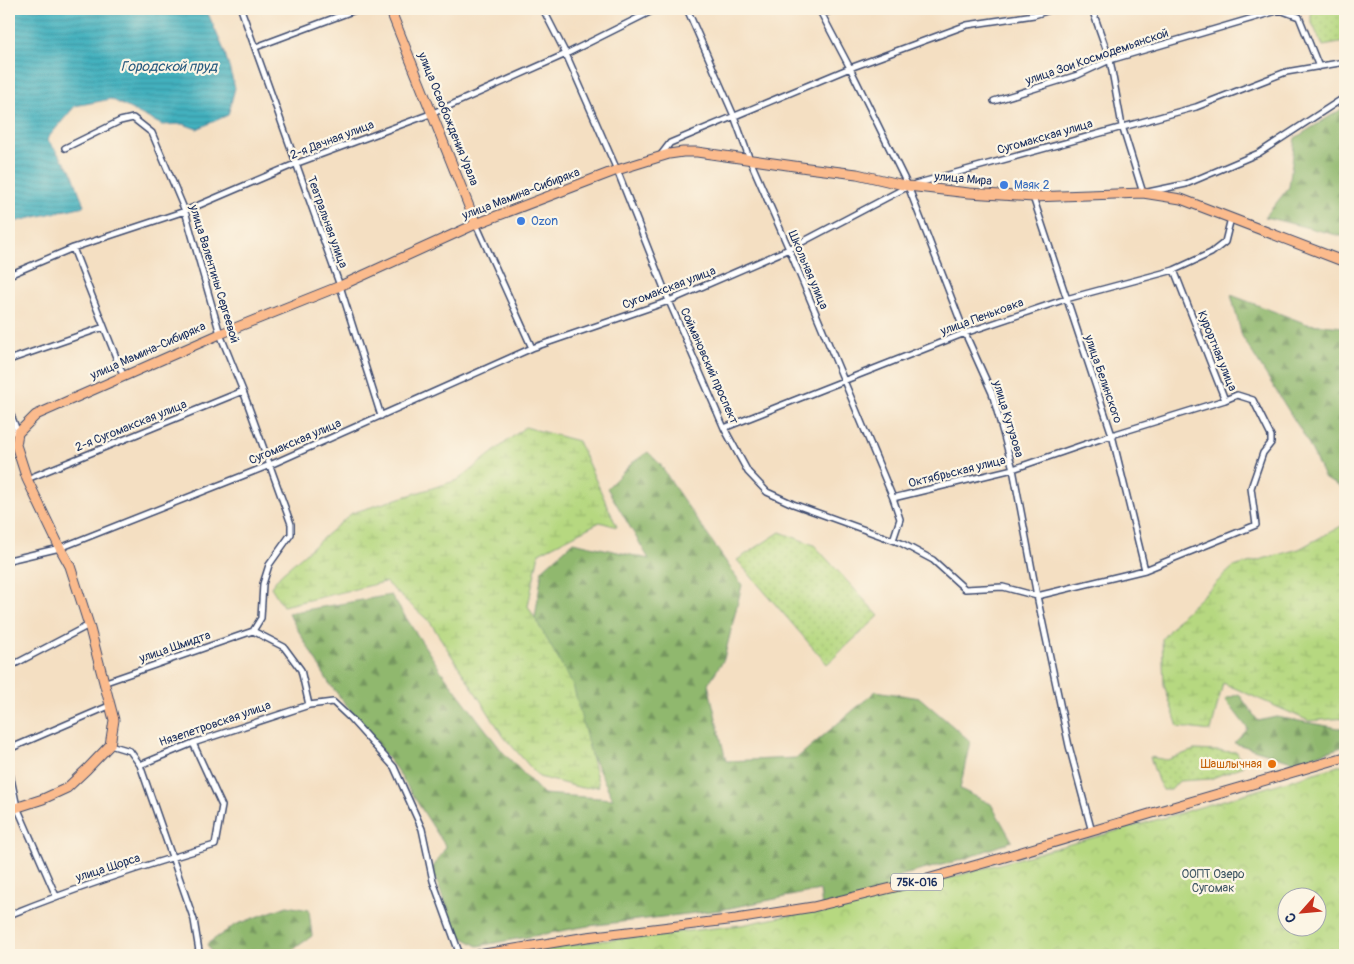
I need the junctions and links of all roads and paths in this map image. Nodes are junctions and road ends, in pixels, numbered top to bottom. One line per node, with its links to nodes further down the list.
1 (241, 9): 11 (street, Театральная улица)
2 (358, 9): 11 (street)
3 (390, 9): 19 (main road, улица Освобождения Урала)
4 (543, 9): 12 (street, Соймановский проспект)
5 (656, 9): 12 (street, 2-я Дачная улица)
6 (687, 9): 20 (street, Школьная улица)
7 (836, 9): 10 (street)
8 (1053, 9): 16 (street, улица Мамина-Сибиряка)
9 (1092, 9): 13 (street)
10 (820, 11): 16 (street, улица Кутузова)
11 (256, 47): 25 (street, Театральная улица)
12 (566, 54): 19 (street, 2-я Дачная улица); 26 (street, Соймановский проспект)
13 (1110, 60): 15 (street, улица Зои Космодемьянской); 18 (street, улица Зои Космодемьянской); 21 (street)
14 (1345, 62): 15 (street, Сугомакская улица)
15 (1318, 66): 21 (street, Сугомакская улица)
16 (850, 68): 20 (street, улица Мамина-Сибиряка); 27 (street, улица Кутузова)
17 (1345, 97): 28 (street)
18 (994, 101)
19 (433, 113): 25 (street, 2-я Дачная улица); 32 (main road, улица Освобождения Урала)
20 (734, 116): 23 (street, улица Мамина-Сибиряка); 24 (street, Школьная улица)
21 (1122, 126): 27 (street, Сугомакская улица); 28 (street)
22 (65, 148): 30 (street, улица Валентины Сергеевой)
23 (659, 157): 24 (main road, улица Мира); 26 (main road, улица Мамина-Сибиряка)
24 (750, 160): 27 (main road, улица Мира); 34 (street, Школьная улица)
25 (295, 164): 30 (street, 2-я Дачная улица); 38 (street, Театральная улица)
26 (617, 170): 32 (main road, улица Мамина-Сибиряка); 40 (street, Соймановский проспект)
27 (908, 186): 29 (main road, улица Мира); 34 (street, Сугомакская улица); 42 (street, улица Кутузова)
28 (1143, 193): 29 (main road, улица Мира); 31 (main road, улица Мира)
29 (1033, 197): 39 (street, улица Белинского)
30 (184, 211): 33 (street, 2-я Дачная улица); 43 (street, улица Валентины Сергеевой)
31 (1231, 218): 35 (main road, улица Мира); 36 (street, улица Пеньковка)
32 (476, 224): 38 (main road, улица Мамина-Сибиряка); 44 (street, улица Освобождения Урала)
33 (73, 248): 37 (street, 2-я Дачная улица); 41 (street)
34 (789, 249): 40 (street, Сугомакская улица); 47 (street, Школьная улица)
35 (1345, 262)
36 (1174, 270): 39 (street, улица Пеньковка); 49 (street, Курортная улица)
37 (9, 275)
38 (340, 286): 43 (main road, улица Мамина-Сибиряка); 51 (street, Театральная улица)
39 (1066, 299): 42 (street, улица Пеньковка); 54 (street, улица Белинского)
40 (669, 301): 44 (street, Сугомакская улица); 52 (street, Соймановский проспект)
41 (104, 327): 45 (street); 46 (street)
42 (965, 333): 47 (street, улица Пеньковка); 56 (street, улица Кутузова)
43 (220, 334): 46 (main road, улица Мамина-Сибиряка); 48 (street, улица Валентины Сергеевой)
44 (532, 348): 51 (street, Сугомакская улица)
45 (9, 360)
46 (122, 375): 53 (main road, улица Мамина-Сибиряка)
47 (844, 382): 52 (street, улица Пеньковка); 58 (street, Школьная улица)
48 (243, 391): 55 (street, улица Валентины Сергеевой); 57 (street, 2-я Сугомакская улица)
49 (1225, 400): 54 (street, Октябрьская улица); 62 (street, Курортная улица)
50 (9, 410): 53 (street)
51 (381, 416): 55 (street, Сугомакская улица)
52 (724, 428): 59 (street, Соймановский проспект)
53 (13, 432): 57 (main road)
54 (1112, 435): 56 (street, Октябрьская улица); 62 (street, улица Белинского)
55 (270, 465): 60 (street, Сугомакская улица); 65 (street, улица Валентины Сергеевой)
56 (1013, 469): 58 (street, Октябрьская улица); 63 (street, улица Кутузова)
57 (27, 479): 60 (main road)
58 (893, 498): 59 (street, Школьная улица)
59 (893, 540): 63 (street, Соймановский проспект)
60 (60, 548): 61 (street, Сугомакская улица); 64 (main road)
61 (9, 560)
62 (1145, 570): 63 (street)
63 (1037, 596): 77 (street, улица Кутузова)
64 (89, 625): 66 (street); 67 (main road)
65 (253, 631): 67 (street, улица Шмидта); 68 (street)
66 (9, 667)
67 (103, 683): 69 (main road)
68 (309, 705): 70 (street, Нязепетровская улица); 82 (street)
69 (109, 706): 71 (main road); 72 (street)
70 (193, 743): 74 (street, Нязепетровская улица); 78 (street, улица Щорса)
71 (110, 745): 74 (street); 76 (main road)
72 (9, 749)
73 (1345, 757): 77 (main road, 75К-016)
74 (140, 765): 78 (street)
75 (9, 769): 76 (street)
76 (13, 808): 79 (street)
77 (1092, 832): 83 (main road, 75К-016)
78 (172, 857): 79 (street, улица Щорса); 81 (street)
79 (56, 896): 80 (street, улица Щорса)
80 (9, 915)
81 (196, 955)
82 (460, 955)
83 (478, 955)

